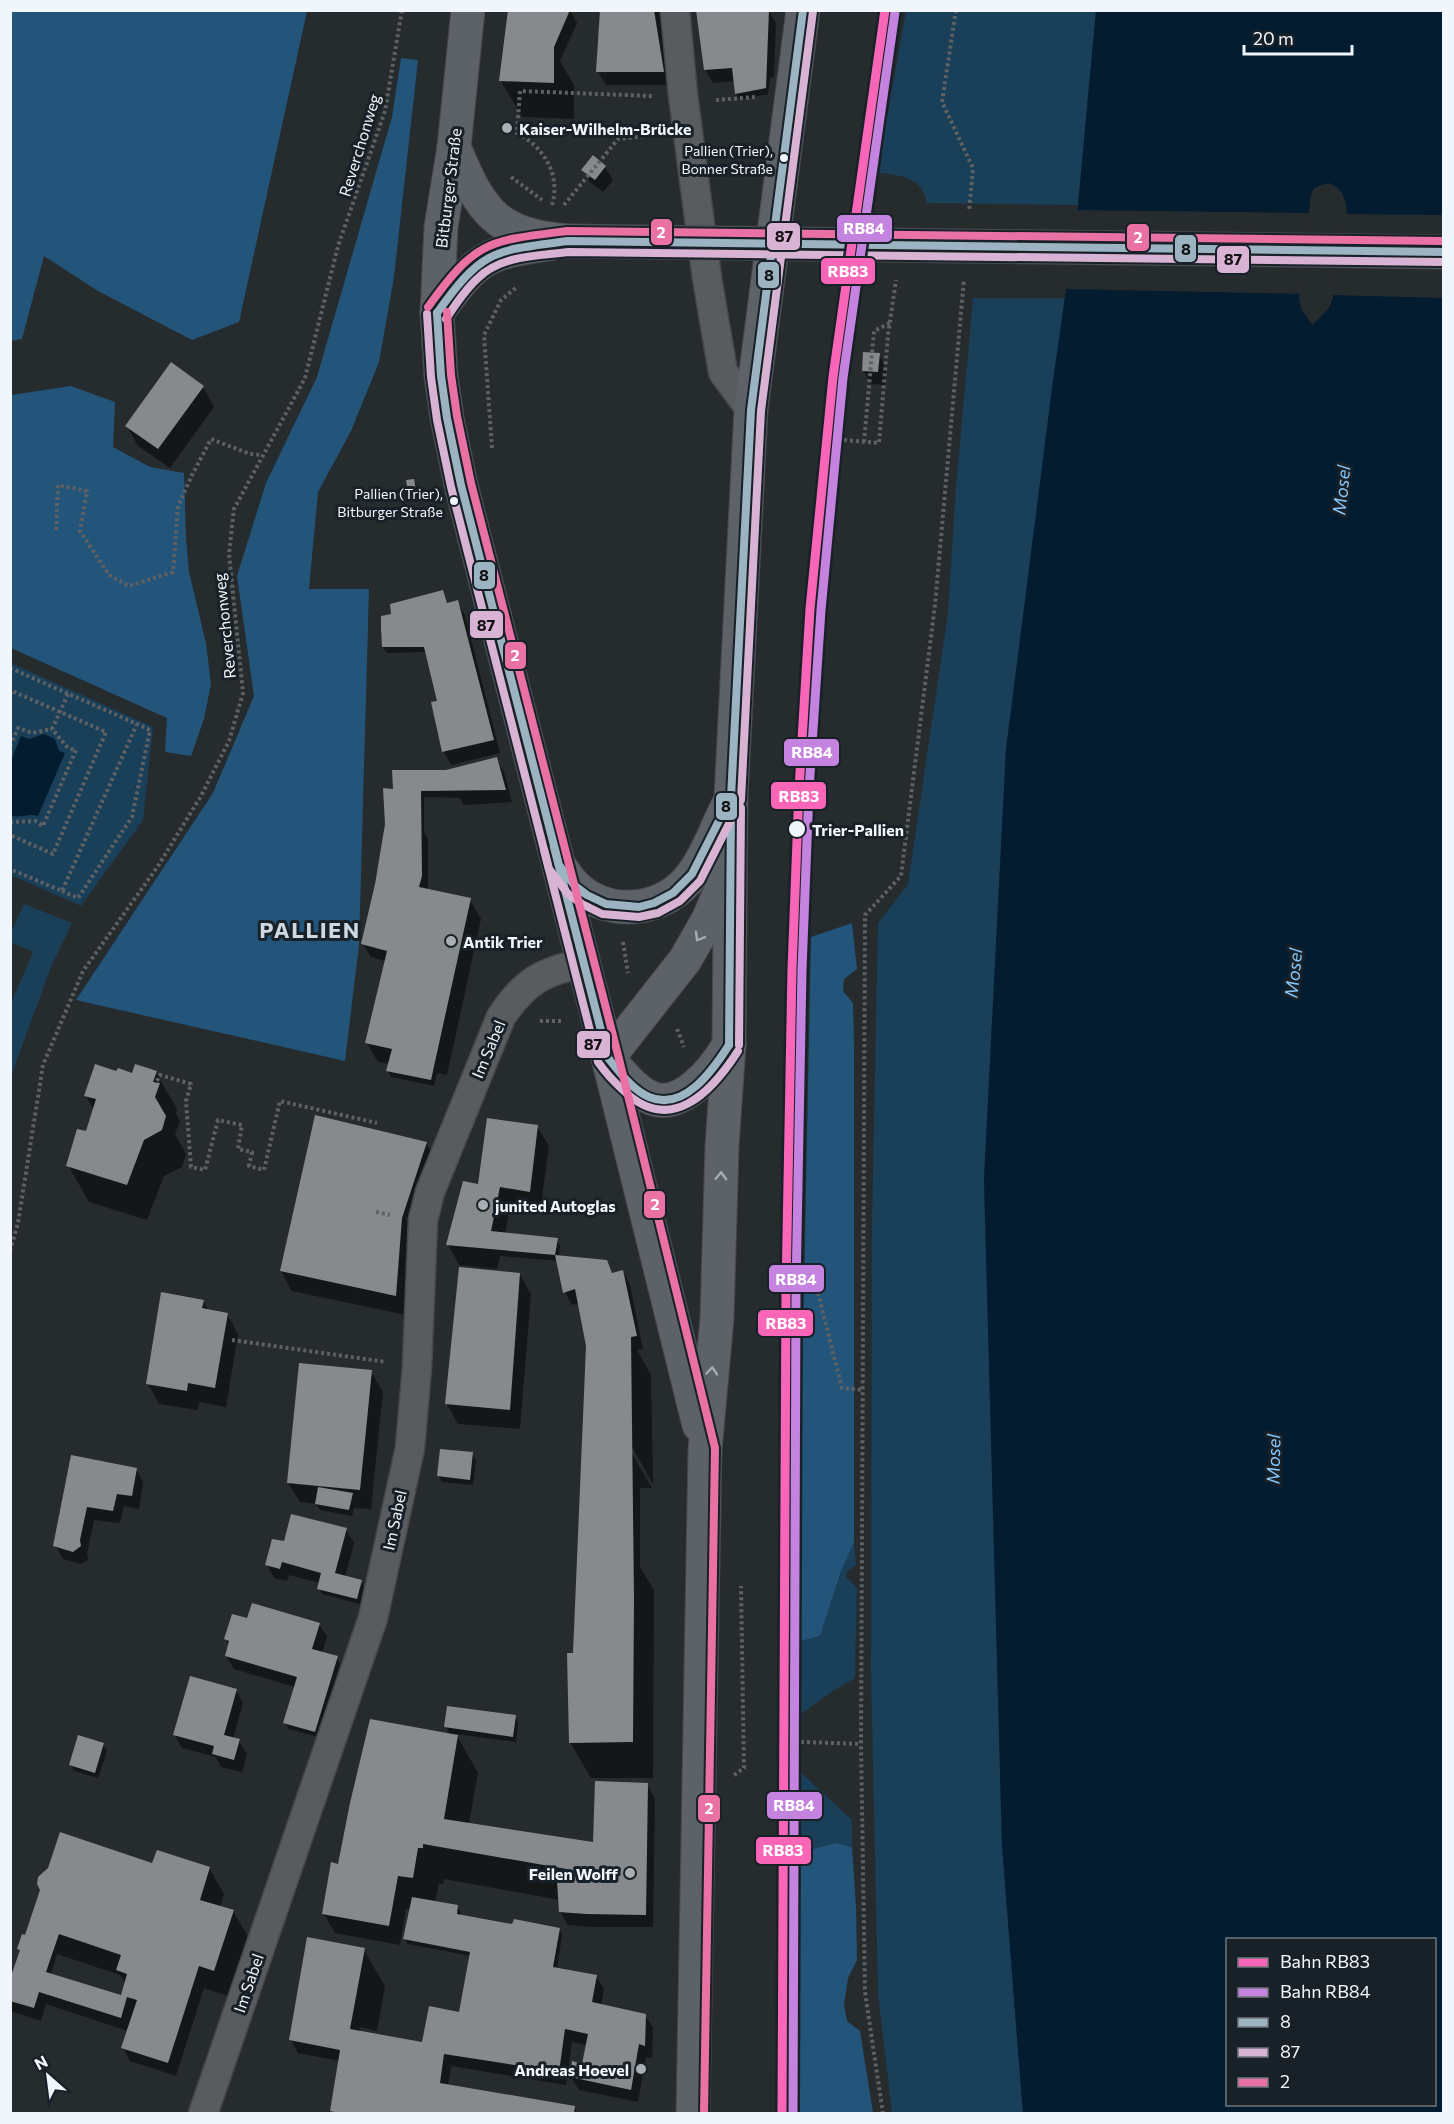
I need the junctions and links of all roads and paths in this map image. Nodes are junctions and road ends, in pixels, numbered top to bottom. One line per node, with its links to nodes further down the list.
1 (402, 10): 24 (path, Reverchonweg)
2 (468, 10): 10 (main road, Bitburger Straße)
3 (675, 10): 7 (street)
4 (803, 10): 6 (main road)
5 (956, 10): 13 (path)
6 (793, 94): 7 (path); 21 (main road)
7 (683, 95): 9 (street)
8 (652, 96): 11 (path)
9 (688, 131): 12 (path); 21 (street)
10 (454, 147): 14 (main road); 19 (main road, Bitburger Straße)
11 (511, 177)
12 (569, 199)
13 (969, 214)
14 (568, 241): 15 (main road, bridge); 19 (main road)
15 (1443, 252)
16 (964, 273): 53 (path)
17 (896, 276): 20 (path)
18 (501, 300): 25 (path)
19 (437, 313): 38 (main road, Bitburger Straße)
20 (890, 323): 23 (path); 23 (path)
21 (751, 410): 34 (main road)
22 (844, 440): 23 (path)
23 (864, 442)
24 (262, 455): 26 (path); 49 (path, Reverchonweg)
25 (492, 456)
26 (56, 530)
27 (10, 668): 28 (path)
28 (69, 694): 30 (path); 31 (path)
29 (10, 695): 30 (path)
30 (60, 712): 32 (path); 36 (path)
31 (137, 724): 40 (path); 40 (path)
32 (52, 729): 33 (path); 35 (path)
33 (10, 746)
34 (731, 797): 37 (main road); 41 (main road)
35 (10, 822)
36 (10, 835)
37 (729, 863): 43 (main road, one-way to 43); 44 (main road)
38 (559, 865): 41 (main road); 42 (main road, Bitburger Straße)
39 (10, 868): 40 (path)
40 (62, 891)
41 (619, 906): 43 (path)
42 (584, 963): 45 (main road, Bitburger Straße); 52 (street, Im Sabel)
43 (655, 997): 45 (main road); 47 (path)
44 (729, 1045): 47 (main road); 54 (main road, one-way to 44)
45 (609, 1058): 47 (main road); 54 (main road, Bitburger Straße)
46 (157, 1081): 48 (path)
47 (690, 1089)
48 (377, 1123)
49 (10, 1251)
50 (803, 1288): 53 (path)
51 (232, 1340): 52 (path)
52 (417, 1367): 59 (street, Im Sabel)
53 (863, 1390): 57 (path)
54 (705, 1450): 60 (main road)
55 (743, 1741): 58 (path)
56 (801, 1742): 57 (path)
57 (861, 1744): 61 (path)
58 (744, 1768)
59 (203, 2114)
60 (693, 2114)
61 (883, 2114)

